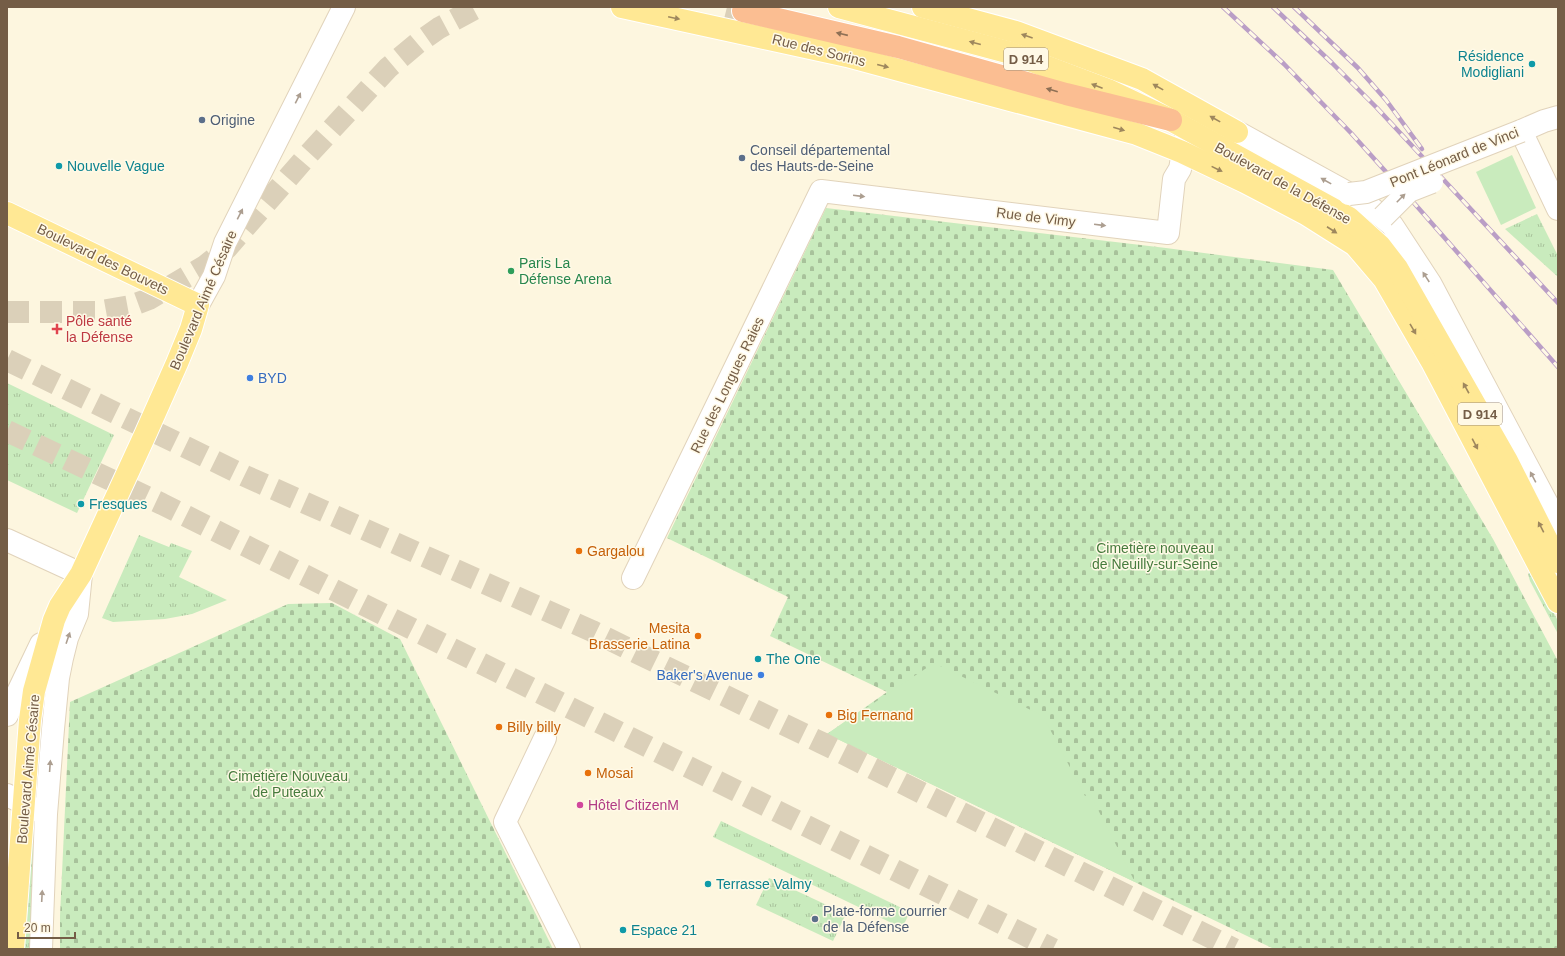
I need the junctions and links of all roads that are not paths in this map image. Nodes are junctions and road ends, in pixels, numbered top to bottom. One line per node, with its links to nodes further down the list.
1 (344, 7): 17 (street, Boulevard Aimé Césaire, one-way to 1)
2 (622, 7): 11 (main road, Rue des Sorins, one-way to 11)
3 (839, 7): 6 (main road, Boulevard de la Défense / D 914)
4 (923, 7): 9 (main road, one-way to 4)
5 (743, 11): 8 (highway, one-way to 5)
6 (882, 12): 8 (main road, Boulevard de la Défense / D 914, one-way to 6)
7 (1553, 124): 10 (street)
8 (1179, 126): 11 (street, Rue de Vimy); 20 (main road, Boulevard de la Défense / D 914, one-way to 8)
9 (1238, 132): 13 (street, one-way to 9)
10 (1523, 137): 13 (street, Pont Léonard de Vinci, bridge); 14 (street); 16 (street, Pont Léonard de Vinci, one-way to 10, bridge)
11 (1182, 152): 12 (street, Rue de Vimy, one-way to 11); 23 (main road, one-way to 23)
12 (821, 192): 22 (street, Rue des Longues Raies)
13 (1349, 194): 16 (street)
14 (1558, 209)
15 (7, 213): 17 (main road, Boulevard des Bouvets)
16 (1383, 217): 18 (street, one-way to 16)
17 (198, 305): 21 (main road, Boulevard Aimé Césaire)
18 (1558, 524)
19 (7, 540): 21 (street)
20 (1558, 562)
21 (81, 574): 24 (main road, Boulevard Aimé Césaire); 28 (street, Boulevard Aimé Césaire, one-way to 21)
22 (633, 578)
23 (1558, 602)
24 (54, 620): 25 (street); 27 (main road, Boulevard Aimé Césaire)
25 (7, 716)
26 (545, 738): 31 (street)
27 (16, 799): 28 (street); 29 (main road, Boulevard Aimé Césaire)
28 (46, 814): 30 (street, Boulevard Aimé Césaire, one-way to 28)
29 (13, 949)
30 (41, 949)
31 (569, 949)

